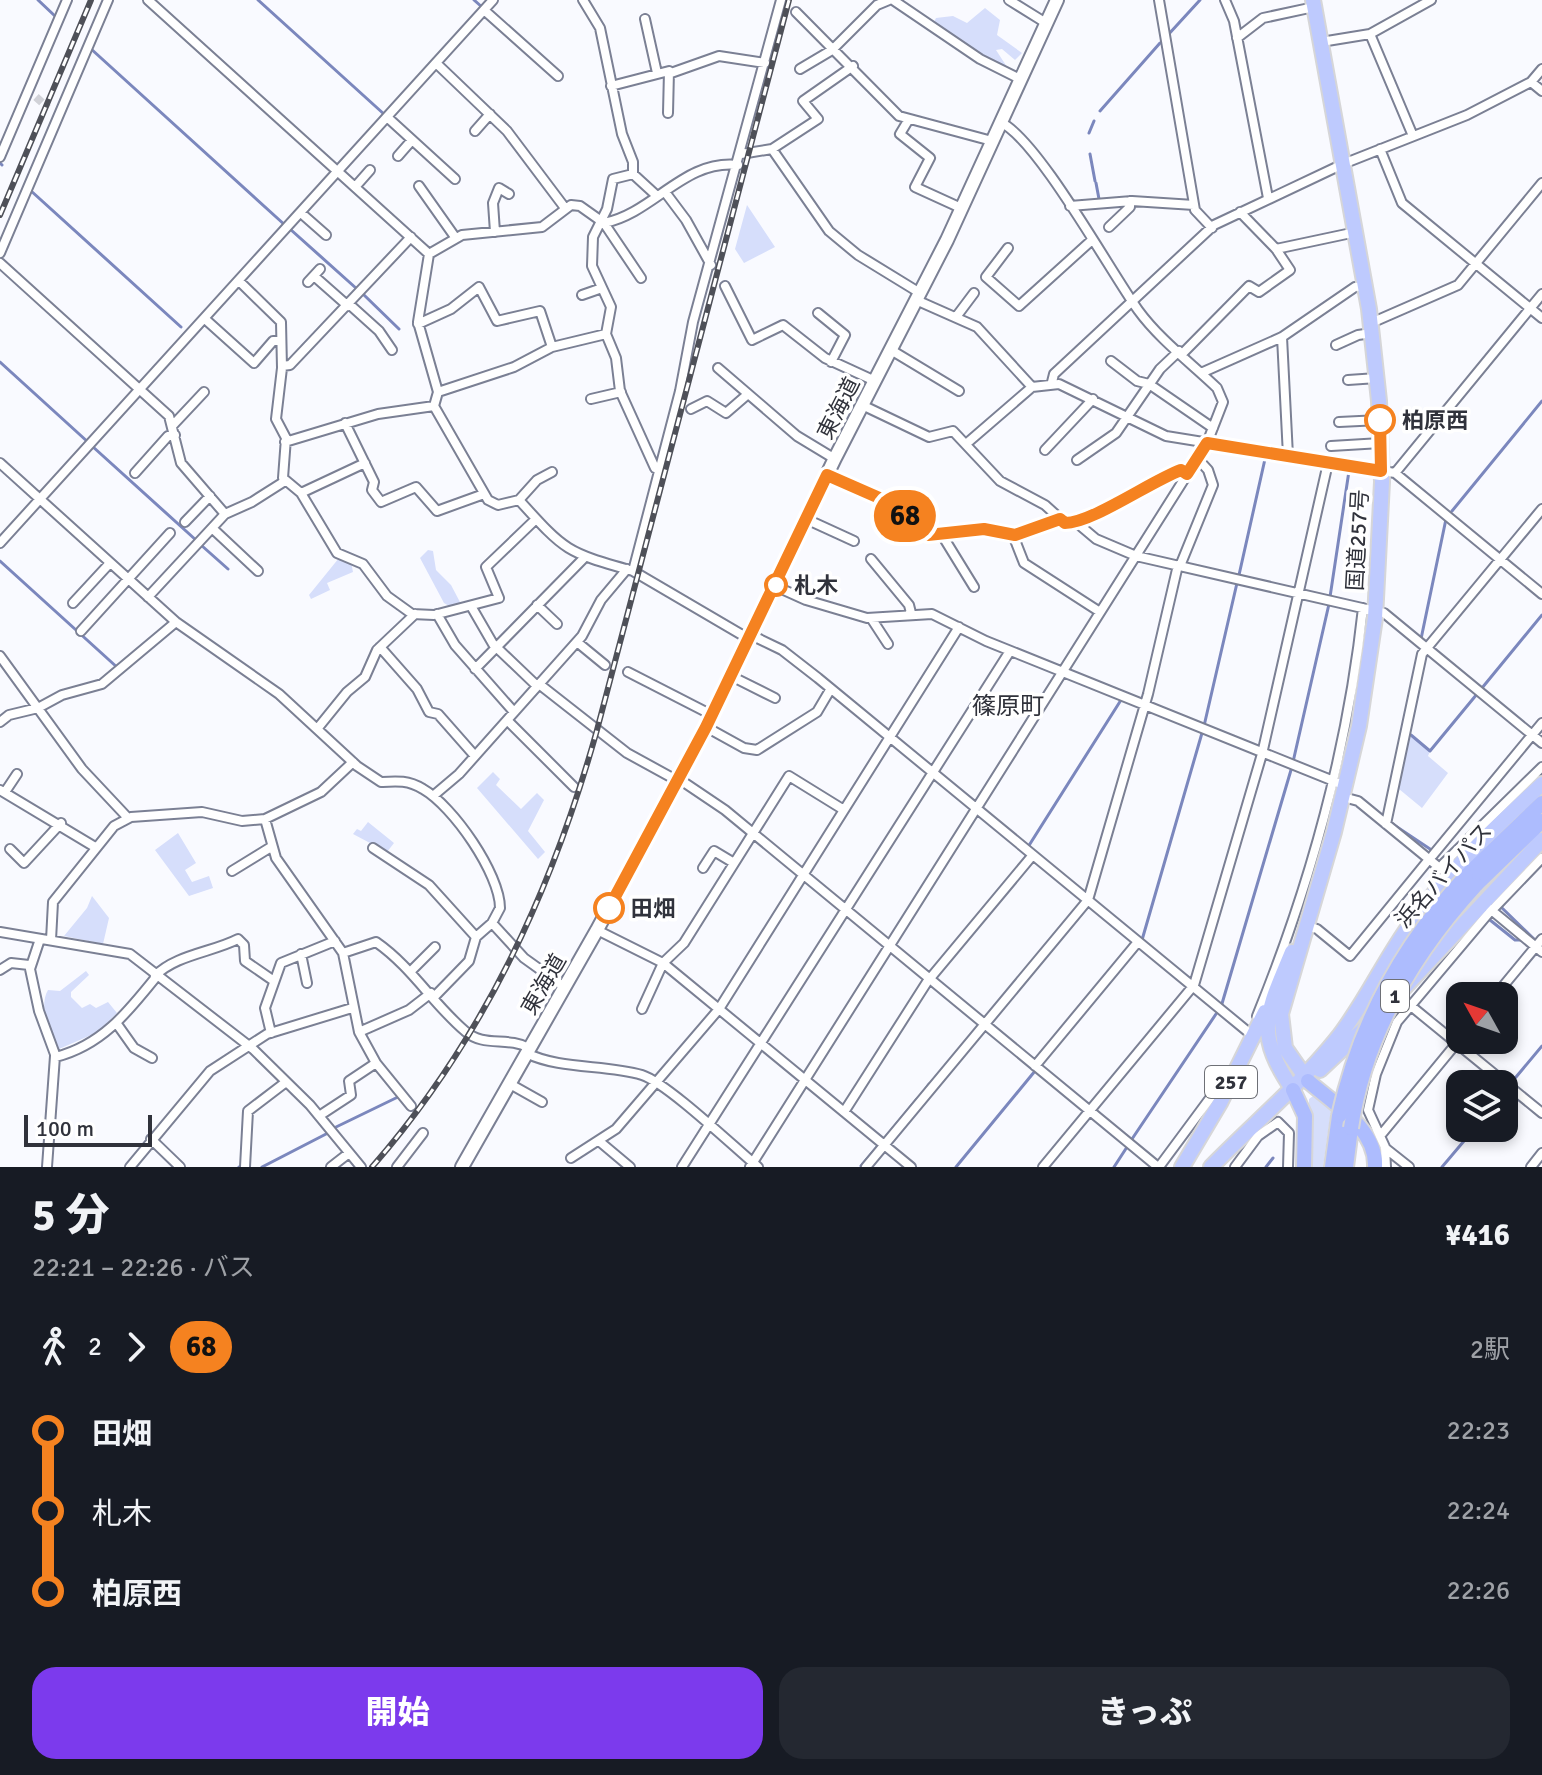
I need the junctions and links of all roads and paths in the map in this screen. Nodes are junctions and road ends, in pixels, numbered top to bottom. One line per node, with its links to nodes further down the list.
1 (67, 0): 49 (street)
2 (108, 0): 37 (street)
3 (148, 0): 53 (street)
4 (493, 0): 14 (street)
5 (583, 0): 32 (street)
6 (781, 0): 23 (street)
7 (891, 0): 21 (street); 30 (street)
8 (1009, 0): 17 (street)
9 (1057, 0): 17 (main road, 東海道)
10 (1159, 0): 63 (street)
11 (1225, 0): 19 (street)
12 (1431, 0): 18 (street)
13 (1314, 4): 19 (street); 20 (highway, 国道257号 / 257)
14 (484, 10): 22 (street); 29 (street)
15 (796, 12): 21 (street)
16 (645, 19): 27 (street)
17 (1046, 23): 30 (main road, 東海道)
18 (1370, 34): 20 (street); 42 (street)
19 (1237, 38): 61 (street)
20 (1321, 42): 50 (highway, 国道257号 / 257)
21 (834, 47): 24 (street); 25 (street)
22 (436, 63): 36 (street); 38 (street)
23 (765, 63): 28 (street); 47 (street)
24 (853, 66): 39 (street); 45 (street)
25 (800, 69)
26 (1542, 69): 31 (street)
27 (657, 73): 28 (street); 32 (street)
28 (671, 73): 35 (street)
29 (558, 76)
30 (1020, 79): 40 (main road, 東海道)
31 (1531, 82): 33 (street); 42 (street)
32 (611, 86): 54 (street)
33 (1542, 91)
34 (48, 108): 37 (street)
35 (668, 113)
36 (490, 114): 41 (street); 65 (street)
37 (56, 116): 80 (street)
38 (387, 117): 43 (street); 53 (street)
39 (909, 119): 44 (street); 66 (street)
40 (1000, 122): 44 (main road, 東海道); 64 (street)
41 (475, 131)
42 (1413, 136): 46 (street)
43 (412, 140): 48 (street); 55 (street)
44 (992, 141): 66 (main road, 東海道)
45 (772, 149): 47 (street); 94 (street)
46 (1380, 149): 50 (street); 83 (street)
47 (741, 154): 51 (street)
48 (398, 156)
49 (0, 157)
50 (1343, 164): 61 (street); 73 (highway, 国道257号 / 257)
51 (738, 165): 60 (street); 84 (street)
52 (370, 170): 58 (street)
53 (338, 172): 58 (street); 68 (street)
54 (633, 174): 60 (street); 69 (street)
55 (455, 179)
56 (1542, 183): 83 (street)
57 (419, 186): 76 (street)
58 (355, 187): 75 (street)
59 (509, 194): 72 (street)
60 (661, 194): 69 (street); 84 (street)
61 (1268, 198): 67 (street)
62 (1130, 201): 63 (street); 64 (street); 70 (street)
63 (1194, 205): 71 (street)
64 (1070, 206): 77 (street)
65 (565, 208): 69 (street); 72 (street)
66 (961, 208): 94 (main road, 東海道)
67 (1240, 212): 71 (street); 79 (street)
68 (301, 213): 74 (street); 87 (street)
69 (602, 223): 86 (street); 90 (street)
70 (1109, 227)
71 (1212, 228): 95 (street)
72 (495, 232): 76 (street)
73 (1356, 232): 79 (street); 89 (highway, 国道257号 / 257)
74 (326, 235)
75 (411, 237): 81 (street); 96 (street)
76 (455, 237): 81 (street)
77 (1092, 240): 78 (street); 95 (street)
78 (1008, 248)
79 (1276, 249): 111 (street)
80 (0, 253)
81 (429, 254): 102 (street)
82 (0, 263): 123 (street)
83 (1475, 264): 97 (street); 103 (street)
84 (711, 265): 153 (street)
85 (314, 276): 96 (street)
86 (641, 278)
87 (239, 281): 101 (street); 106 (street)
88 (725, 286): 113 (street)
89 (1366, 286): 103 (highway, 国道257号 / 257); 105 (street)
90 (602, 288): 93 (street); 104 (street)
91 (974, 293): 99 (street)
92 (1542, 294): 97 (street)
93 (582, 295)
94 (918, 297): 99 (street); 110 (main road, 東海道)
95 (1133, 302): 111 (street); 120 (street)
96 (349, 305): 109 (street); 114 (street)
97 (1530, 309): 100 (street); 155 (street)
98 (818, 313): 113 (street)
99 (956, 317): 122 (street)
100 (1542, 318)
101 (205, 319): 106 (street); 123 (street)
102 (418, 324): 108 (street); 126 (street)
103 (1372, 328): 107 (street); 117 (highway, 国道257号 / 257)
104 (606, 334): 108 (street); 127 (street)
105 (1282, 337): 116 (street); 146 (street)
106 (280, 341): 114 (street)
107 (1336, 345)
108 (552, 347): 126 (street)
109 (392, 350)
110 (891, 350): 119 (main road, 東海道); 124 (street)
111 (1180, 352): 116 (street); 121 (street)
112 (1111, 361): 121 (street)
113 (831, 362): 119 (street)
114 (282, 366): 140 (street)
115 (718, 368): 128 (street)
116 (1201, 373): 138 (street)
117 (1377, 378): 118 (street); 135 (highway, 国道257号 / 257)
118 (1348, 380)
119 (875, 381): 131 (main road, 東海道)
120 (1052, 382): 122 (street); 130 (street)
121 (1149, 384): 134 (street); 138 (street)
122 (1032, 387): 143 (street)
123 (140, 390): 139 (street); 163 (street)
124 (959, 391)
125 (204, 392): 139 (street)
126 (438, 392): 132 (street)
127 (621, 392): 129 (street); 153 (street)
128 (748, 394): 133 (street); 148 (street)
129 (591, 399)
130 (1093, 399): 134 (street); 145 (street)
131 (862, 405): 143 (street); 148 (main road, 東海道)
132 (434, 406): 137 (street); 161 (street)
133 (691, 409)
134 (1128, 416): 141 (street); 149 (street)
135 (1380, 420): 136 (street); 142 (highway, 国道257号 / 257)
136 (1339, 422)
137 (345, 423): 140 (street); 151 (street)
138 (1213, 428): 141 (street)
139 (174, 430): 156 (street); 162 (street)
140 (285, 442): 159 (street)
141 (1207, 443): 146 (street); 147 (street)
142 (1381, 443): 144 (street); 155 (highway, 国道257号 / 257)
143 (966, 444): 169 (street)
144 (1331, 446)
145 (1045, 450)
146 (1288, 456): 152 (street)
147 (1197, 458): 157 (street); 183 (street)
148 (835, 459): 158 (main road, 東海道)
149 (1077, 460)
150 (0, 463): 163 (street)
151 (365, 463): 160 (street); 161 (street)
152 (1328, 463): 155 (street); 189 (street)
153 (659, 469): 184 (street)
154 (552, 472): 164 (street)
155 (1388, 472): 180 (street); 195 (highway, 国道257号 / 257)
156 (135, 473)
157 (1187, 474): 171 (street); 178 (street)
158 (827, 475): 168 (main road, 東海道); 174 (street)
159 (285, 481): 160 (street); 166 (street)
160 (301, 493): 198 (street)
161 (484, 494): 164 (street)
162 (210, 496): 166 (street); 170 (street)
163 (40, 499): 177 (street); 182 (street)
164 (519, 500): 167 (street)
165 (1542, 509): 180 (street)
166 (225, 514): 172 (street)
167 (536, 519): 179 (street); 194 (street)
168 (806, 519): 176 (street); 187 (main road, 東海道)
169 (1060, 519): 171 (street); 175 (street)
170 (185, 522)
171 (1077, 523): 178 (street)
172 (212, 528): 185 (street); 191 (street)
173 (170, 533): 186 (street)
174 (942, 535): 175 (street); 188 (street)
175 (1013, 535): 196 (street)
176 (854, 541)
177 (0, 543)
178 (1136, 556): 183 (street); 196 (street)
179 (584, 558): 184 (street); 193 (street)
180 (1500, 560): 190 (street); 210 (street)
181 (875, 561): 197 (street)
182 (110, 563): 186 (street); 192 (street)
183 (1179, 565): 189 (street); 221 (street)
184 (630, 570): 205 (street); 206 (street)
185 (258, 571)
186 (128, 579): 191 (street); 204 (street)
187 (775, 586): 200 (street); 205 (main road, 東海道)
188 (974, 587)
189 (1298, 593): 195 (street); 233 (street)
190 (1542, 594)
191 (148, 597): 201 (street)
192 (73, 603)
193 (537, 605): 202 (street); 209 (street)
194 (471, 606): 199 (street); 209 (street)
195 (1369, 609): 210 (street); 242 (highway, 国道257号 / 257)
196 (1100, 612): 216 (street)
197 (911, 613): 200 (street); 203 (street)
198 (415, 614): 199 (street); 208 (street)
199 (437, 614): 214 (street)
200 (871, 618): 207 (street)
201 (176, 622): 222 (street); 229 (street)
202 (557, 624)
203 (959, 627): 211 (street); 231 (street)
204 (81, 631)
205 (750, 637): 217 (main road, 東海道); 219 (street)
206 (577, 642): 213 (street); 218 (street)
207 (888, 644)
208 (380, 647): 229 (street); 234 (street)
209 (496, 647): 214 (street); 218 (street)
210 (1427, 648): 230 (street); 252 (street)
211 (1010, 651): 216 (street); 238 (street)
212 (0, 657): 222 (street)
213 (605, 665)
214 (475, 669): 223 (street)
215 (628, 672): 224 (street)
216 (1062, 672): 221 (street); 247 (street)
217 (731, 676): 220 (street); 224 (main road, 東海道)
218 (538, 685): 223 (street); 239 (street)
219 (830, 690): 228 (street); 231 (street)
220 (775, 698)
221 (1145, 706): 233 (street); 270 (street)
222 (38, 708): 226 (street); 248 (street)
223 (514, 712): 225 (street)
224 (712, 715): 228 (main road, 東海道)
225 (507, 720): 234 (street); 241 (street)
226 (0, 722)
227 (1542, 723): 230 (street)
228 (706, 727): 239 (main road, 東海道)
229 (317, 729): 235 (street)
230 (1532, 735): 232 (street); 260 (street)
231 (889, 738): 238 (street); 246 (street)
232 (1542, 743)
233 (1262, 754): 242 (street); 298 (street)
234 (475, 756): 244 (street)
235 (353, 762): 244 (street); 249 (street)
236 (1542, 767): 267 (street)
237 (17, 774): 243 (street)
238 (931, 774): 247 (street); 272 (street)
239 (678, 780): 253 (street); 275 (main road, 東海道)
240 (1542, 784): 267 (highway)
241 (574, 787)
242 (1340, 789): 252 (street); 269 (highway, 国道257号 / 257); 310 (street)
243 (2, 791): 251 (street)
244 (433, 796): 273 (street)
245 (1542, 803): 267 (highway, 浜名バイパス / 1)
246 (844, 810): 253 (street); 268 (street)
247 (975, 810): 261 (street); 282 (street)
248 (128, 818): 249 (street); 256 (street)
249 (265, 819): 257 (street)
250 (1542, 821): 267 (highway, 浜名バイパス / 1)
251 (61, 823): 256 (street); 259 (street)
252 (1386, 824): 254 (street)
253 (753, 833): 264 (street); 268 (street)
254 (1403, 838): 260 (street); 265 (street); 267 (street)
255 (1542, 840): 271 (highway)
256 (95, 847): 279 (street)
257 (271, 847): 266 (street); 280 (street)
258 (373, 848): 277 (street)
259 (10, 849)
260 (1433, 855): 267 (street)
261 (1032, 856): 270 (street); 293 (street)
262 (1542, 858): 271 (street)
263 (703, 863): 264 (street)
264 (734, 863): 287 (street)
265 (1426, 863): 267 (street); 274 (street)
266 (232, 871)
267 (1454, 874): 320 (highway); 362 (highway, 浜名バイパス / 1, bridge); 363 (highway, 浜名バイパス / 1, bridge)
268 (803, 875): 272 (street); 304 (street)
269 (1316, 888): 274 (highway, 国道257号 / 257); 299 (highway, 国道257号 / 257)
270 (1087, 902): 281 (street); 306 (street)
271 (1488, 907): 283 (street); 301 (street); 320 (highway)
272 (845, 909): 282 (street); 311 (street)
273 (492, 923): 277 (street); 297 (street)
274 (1307, 926): 289 (highway, 国道257号 / 257)
275 (597, 930): 287 (street); 297 (main road, 東海道)
276 (0, 932): 278 (street)
277 (476, 937): 300 (street)
278 (40, 939): 279 (street); 288 (street)
279 (51, 940): 292 (street)
280 (335, 941): 285 (street); 286 (street)
281 (1137, 943): 298 (street); 319 (street)
282 (890, 946): 293 (street); 321 (street)
283 (1540, 946): 295 (street)
284 (435, 947): 291 (street)
285 (343, 953): 291 (street); 302 (street)
286 (301, 954): 294 (street); 296 (street)
287 (663, 963): 303 (street); 304 (street)
288 (29, 965): 290 (street); 316 (street)
289 (1296, 967): 320 (highway, 国道257号 / 257); 325 (highway, 257)
290 (0, 970)
291 (411, 971): 300 (street)
292 (155, 977): 294 (street); 305 (street); 312 (street)
293 (929, 979): 306 (street); 329 (street)
294 (274, 981): 309 (street)
295 (1508, 982)
296 (307, 983)
297 (563, 986): 313 (main road, 東海道)
298 (1192, 988): 310 (street); 328 (street)
299 (1274, 994): 310 (highway, 257); 325 (highway, 国道257号 / 257)
300 (433, 995): 307 (street); 313 (street)
301 (1411, 1006): 308 (street); 334 (street)
302 (352, 1008): 307 (street); 309 (street)
303 (642, 1009)
304 (719, 1009): 311 (street); 323 (street)
305 (117, 1024): 316 (street); 317 (street)
306 (985, 1024): 319 (street); 337 (street)
307 (359, 1032): 318 (street)
308 (1446, 1032)
309 (271, 1033): 312 (street)
310 (1251, 1035): 357 (street); 358 (highway, 257)
311 (760, 1043): 321 (street); 332 (street)
312 (248, 1045): 322 (street); 335 (street)
313 (528, 1051): 323 (street); 324 (main road, 東海道)
314 (1447, 1054): 334 (street)
315 (1473, 1054): 330 (street)
316 (55, 1056): 344 (street)
317 (152, 1058)
318 (376, 1063): 327 (street); 331 (street)
319 (1035, 1066): 328 (street)
320 (1306, 1078): 325 (highway); 364 (highway)
321 (805, 1080): 329 (street); 342 (street)
322 (286, 1082): 331 (street); 347 (street)
323 (656, 1083): 332 (street); 336 (street)
324 (510, 1084): 326 (street); 351 (main road, 東海道)
325 (1293, 1090): 343 (highway); 361 (highway)
326 (542, 1102)
327 (411, 1106)
328 (1090, 1111): 356 (street); 357 (street)
329 (844, 1112): 337 (street)
330 (1542, 1113)
331 (319, 1116): 339 (street)
332 (708, 1126): 342 (street); 353 (street)
333 (423, 1133): 350 (street)
334 (1380, 1136): 338 (street)
335 (151, 1139): 345 (street); 346 (street)
336 (599, 1141): 341 (street); 352 (street)
337 (884, 1145): 354 (street); 355 (street)
338 (1385, 1147): 365 (street); 366 (street)
339 (349, 1153): 348 (street); 349 (street)
340 (1542, 1153): 367 (street)
341 (571, 1158)
342 (754, 1165)
343 (1213, 1166)
344 (47, 1167)
345 (130, 1167)
346 (180, 1167)
347 (245, 1167)
348 (331, 1167)
349 (361, 1167)
350 (397, 1167)
351 (462, 1167)
352 (630, 1167)
353 (682, 1167)
354 (866, 1167)
355 (911, 1167)
356 (1043, 1167)
357 (1158, 1167)
358 (1182, 1167)
359 (1235, 1167): 360 (street)
360 (1288, 1167)
361 (1304, 1167)
362 (1332, 1167)
363 (1346, 1167)
364 (1375, 1167)
365 (1386, 1167)
366 (1409, 1167)
367 (1531, 1167)

